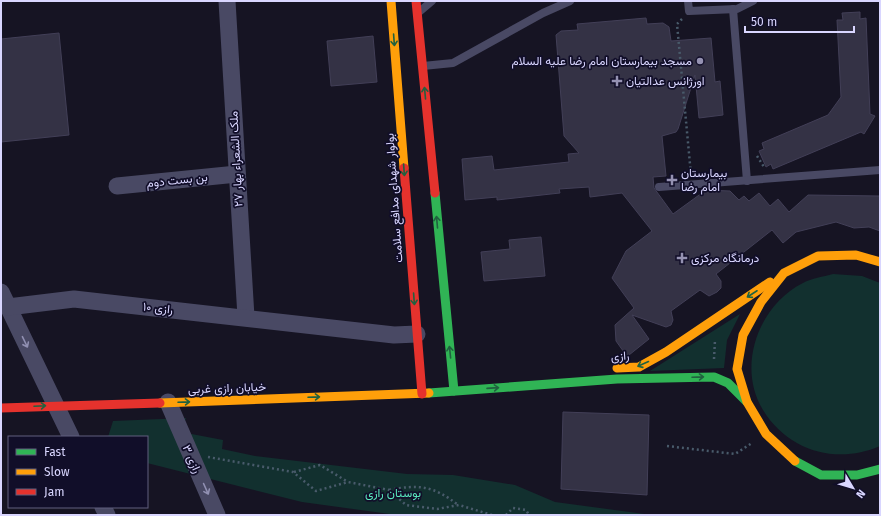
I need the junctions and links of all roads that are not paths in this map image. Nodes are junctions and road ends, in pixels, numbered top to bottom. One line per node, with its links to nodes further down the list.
1 (227, 1): 12 (street, ملک الشعراء بهار ۲۷)
2 (391, 1): 21 (main road, بولوار شهدای مدافع سلامت, one-way to 21)
3 (416, 1): 9 (main road)
4 (432, 1): 9 (lane)
5 (570, 1): 10 (lane)
6 (688, 1): 8 (lane)
7 (752, 1): 8 (lane)
8 (735, 9): 13 (lane)
9 (417, 14): 10 (main road)
10 (422, 66): 23 (main road, one-way to 10)
11 (880, 170): 13 (lane)
12 (237, 174): 14 (street, بن بست دوم); 20 (street, ملک الشعراء بهار ۲۷)
13 (749, 180): 15 (lane)
14 (117, 186)
15 (659, 187)
16 (880, 262): 17 (main road, رازی)
17 (784, 273): 22 (main road, رازی, one-way to 22); 26 (main road)
18 (1, 292): 19 (street)
19 (8, 307): 20 (street, رازی ۱۰); 27 (street, one-way to 27)
20 (246, 317): 21 (street, رازی ۱۰)
21 (423, 336): 24 (main road, بولوار شهدای مدافع سلامت)
22 (608, 369)
23 (454, 390): 24 (main road, خیابان رازی غربی); 26 (main road, رازی, one-way to 26)
24 (422, 394): 25 (main road, خیابان رازی غربی, one-way to 24)
25 (168, 402): 27 (main road, خیابان رازی غربی); 31 (street, رازی ۳, one-way to 31)
26 (747, 402): 30 (main road)
27 (56, 405): 28 (main road, خیابان رازی غربی, one-way to 27); 29 (street)
28 (1, 408)
29 (71, 436)
30 (880, 469)
31 (217, 515)

